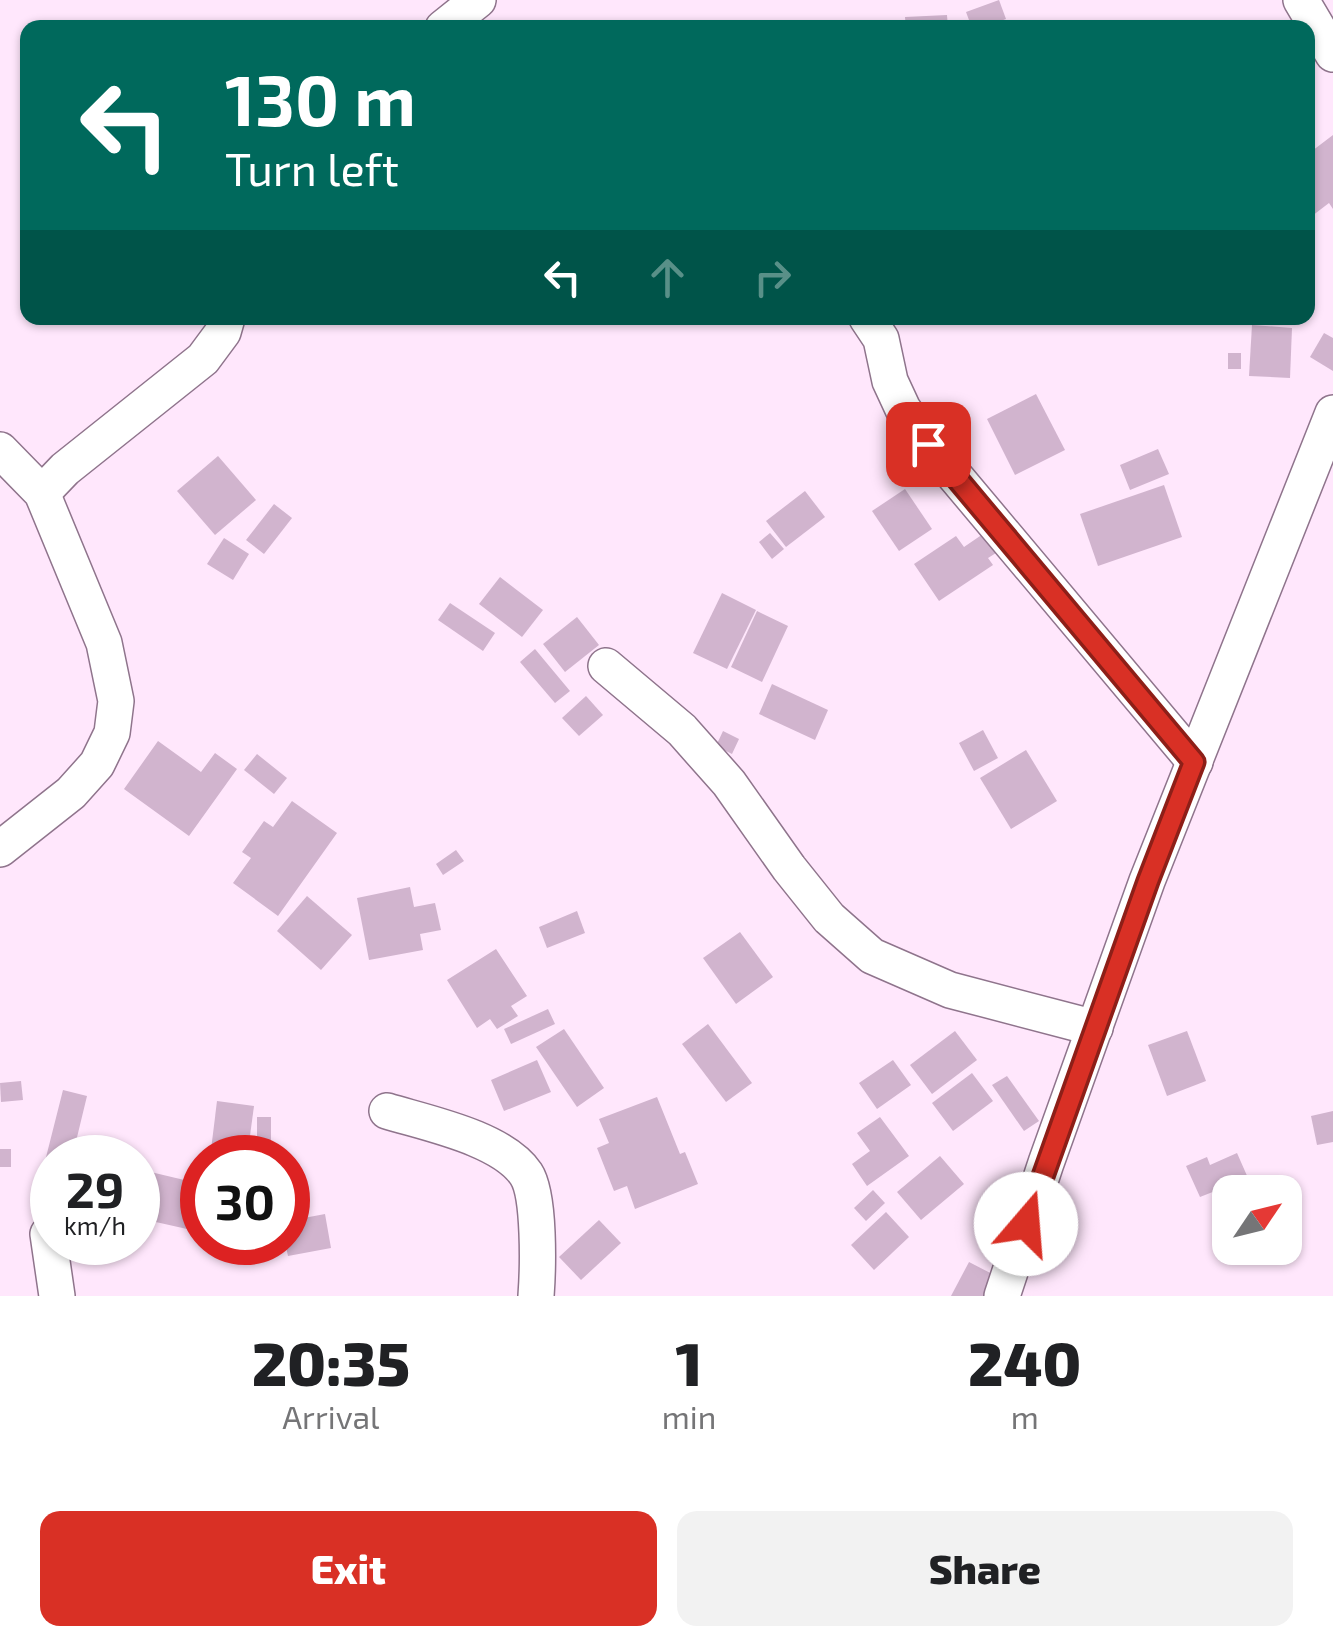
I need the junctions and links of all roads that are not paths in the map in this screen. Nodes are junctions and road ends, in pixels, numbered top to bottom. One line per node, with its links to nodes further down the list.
1 (478, 0): 2 (street)
2 (452, 20)
3 (1315, 23): 4 (street)
4 (1333, 54)
5 (225, 325): 9 (street)
6 (871, 325): 11 (street)
7 (1333, 413): 11 (street)
8 (0, 450): 9 (street)
9 (42, 493): 12 (street)
10 (606, 666): 13 (street)
11 (1194, 762): 13 (street)
12 (0, 849)
13 (1095, 1028): 18 (street)
14 (387, 1111): 17 (street)
15 (52, 1265): 16 (street)
16 (57, 1296)
17 (536, 1296)
18 (1002, 1296)

